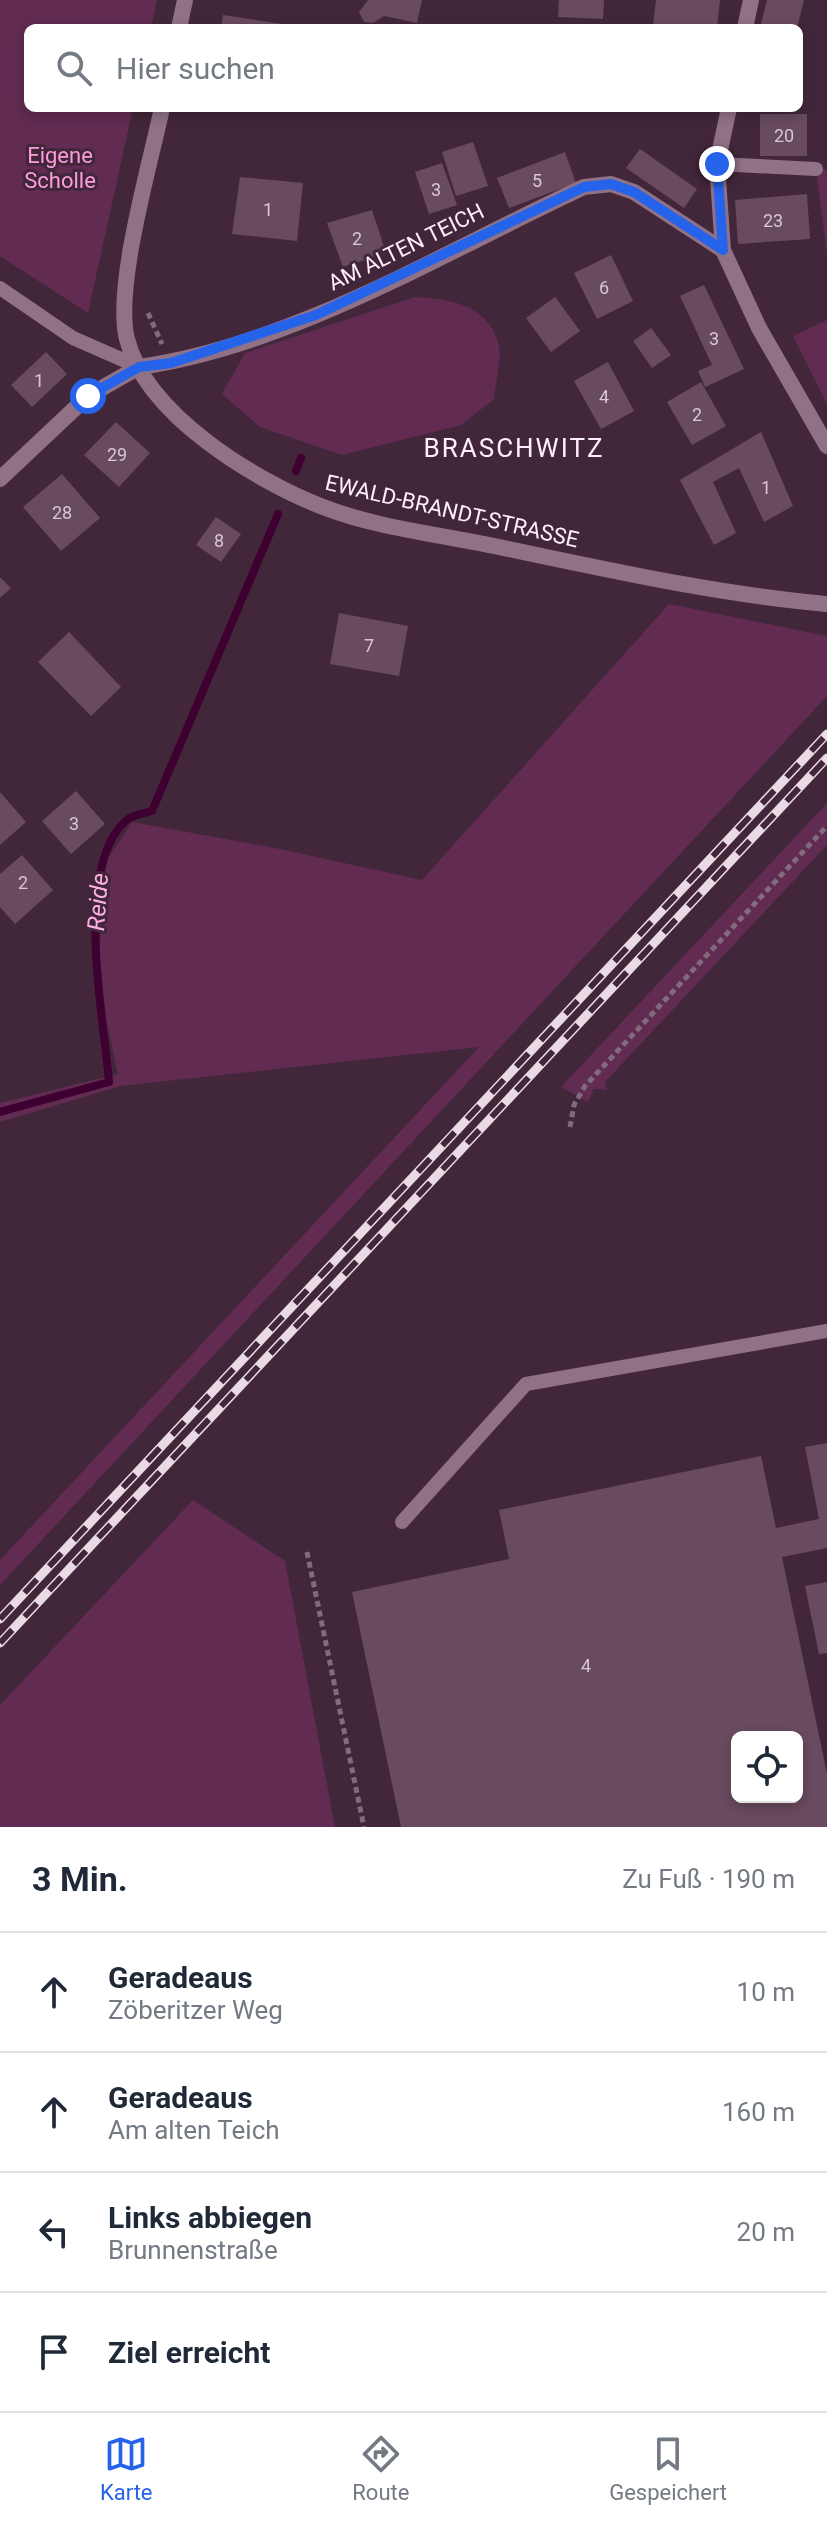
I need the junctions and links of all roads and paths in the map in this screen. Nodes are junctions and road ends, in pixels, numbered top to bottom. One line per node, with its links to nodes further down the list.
1 (185, 0): 3 (street)
2 (751, 0): 4 (street)
3 (180, 24)
4 (746, 24)
5 (161, 112): 13 (street, EWALD-BRANDT-STRASSE)
6 (728, 112): 7 (street)
7 (717, 164): 8 (lane); 9 (street)
8 (816, 169)
9 (723, 250): 12 (street, AM ALTEN TEICH); 14 (street)
10 (0, 288): 13 (lane)
11 (147, 304): 12 (path)
12 (171, 363): 13 (street, AM ALTEN TEICH)
13 (139, 367): 15 (street); 16 (street, EWALD-BRANDT-STRASSE)
14 (827, 446)
15 (0, 479)
16 (827, 604)
17 (827, 826): 18 (path)
18 (570, 1127)
19 (827, 1331): 20 (lane)
20 (402, 1522)
21 (307, 1552): 22 (path)
22 (364, 1827)

